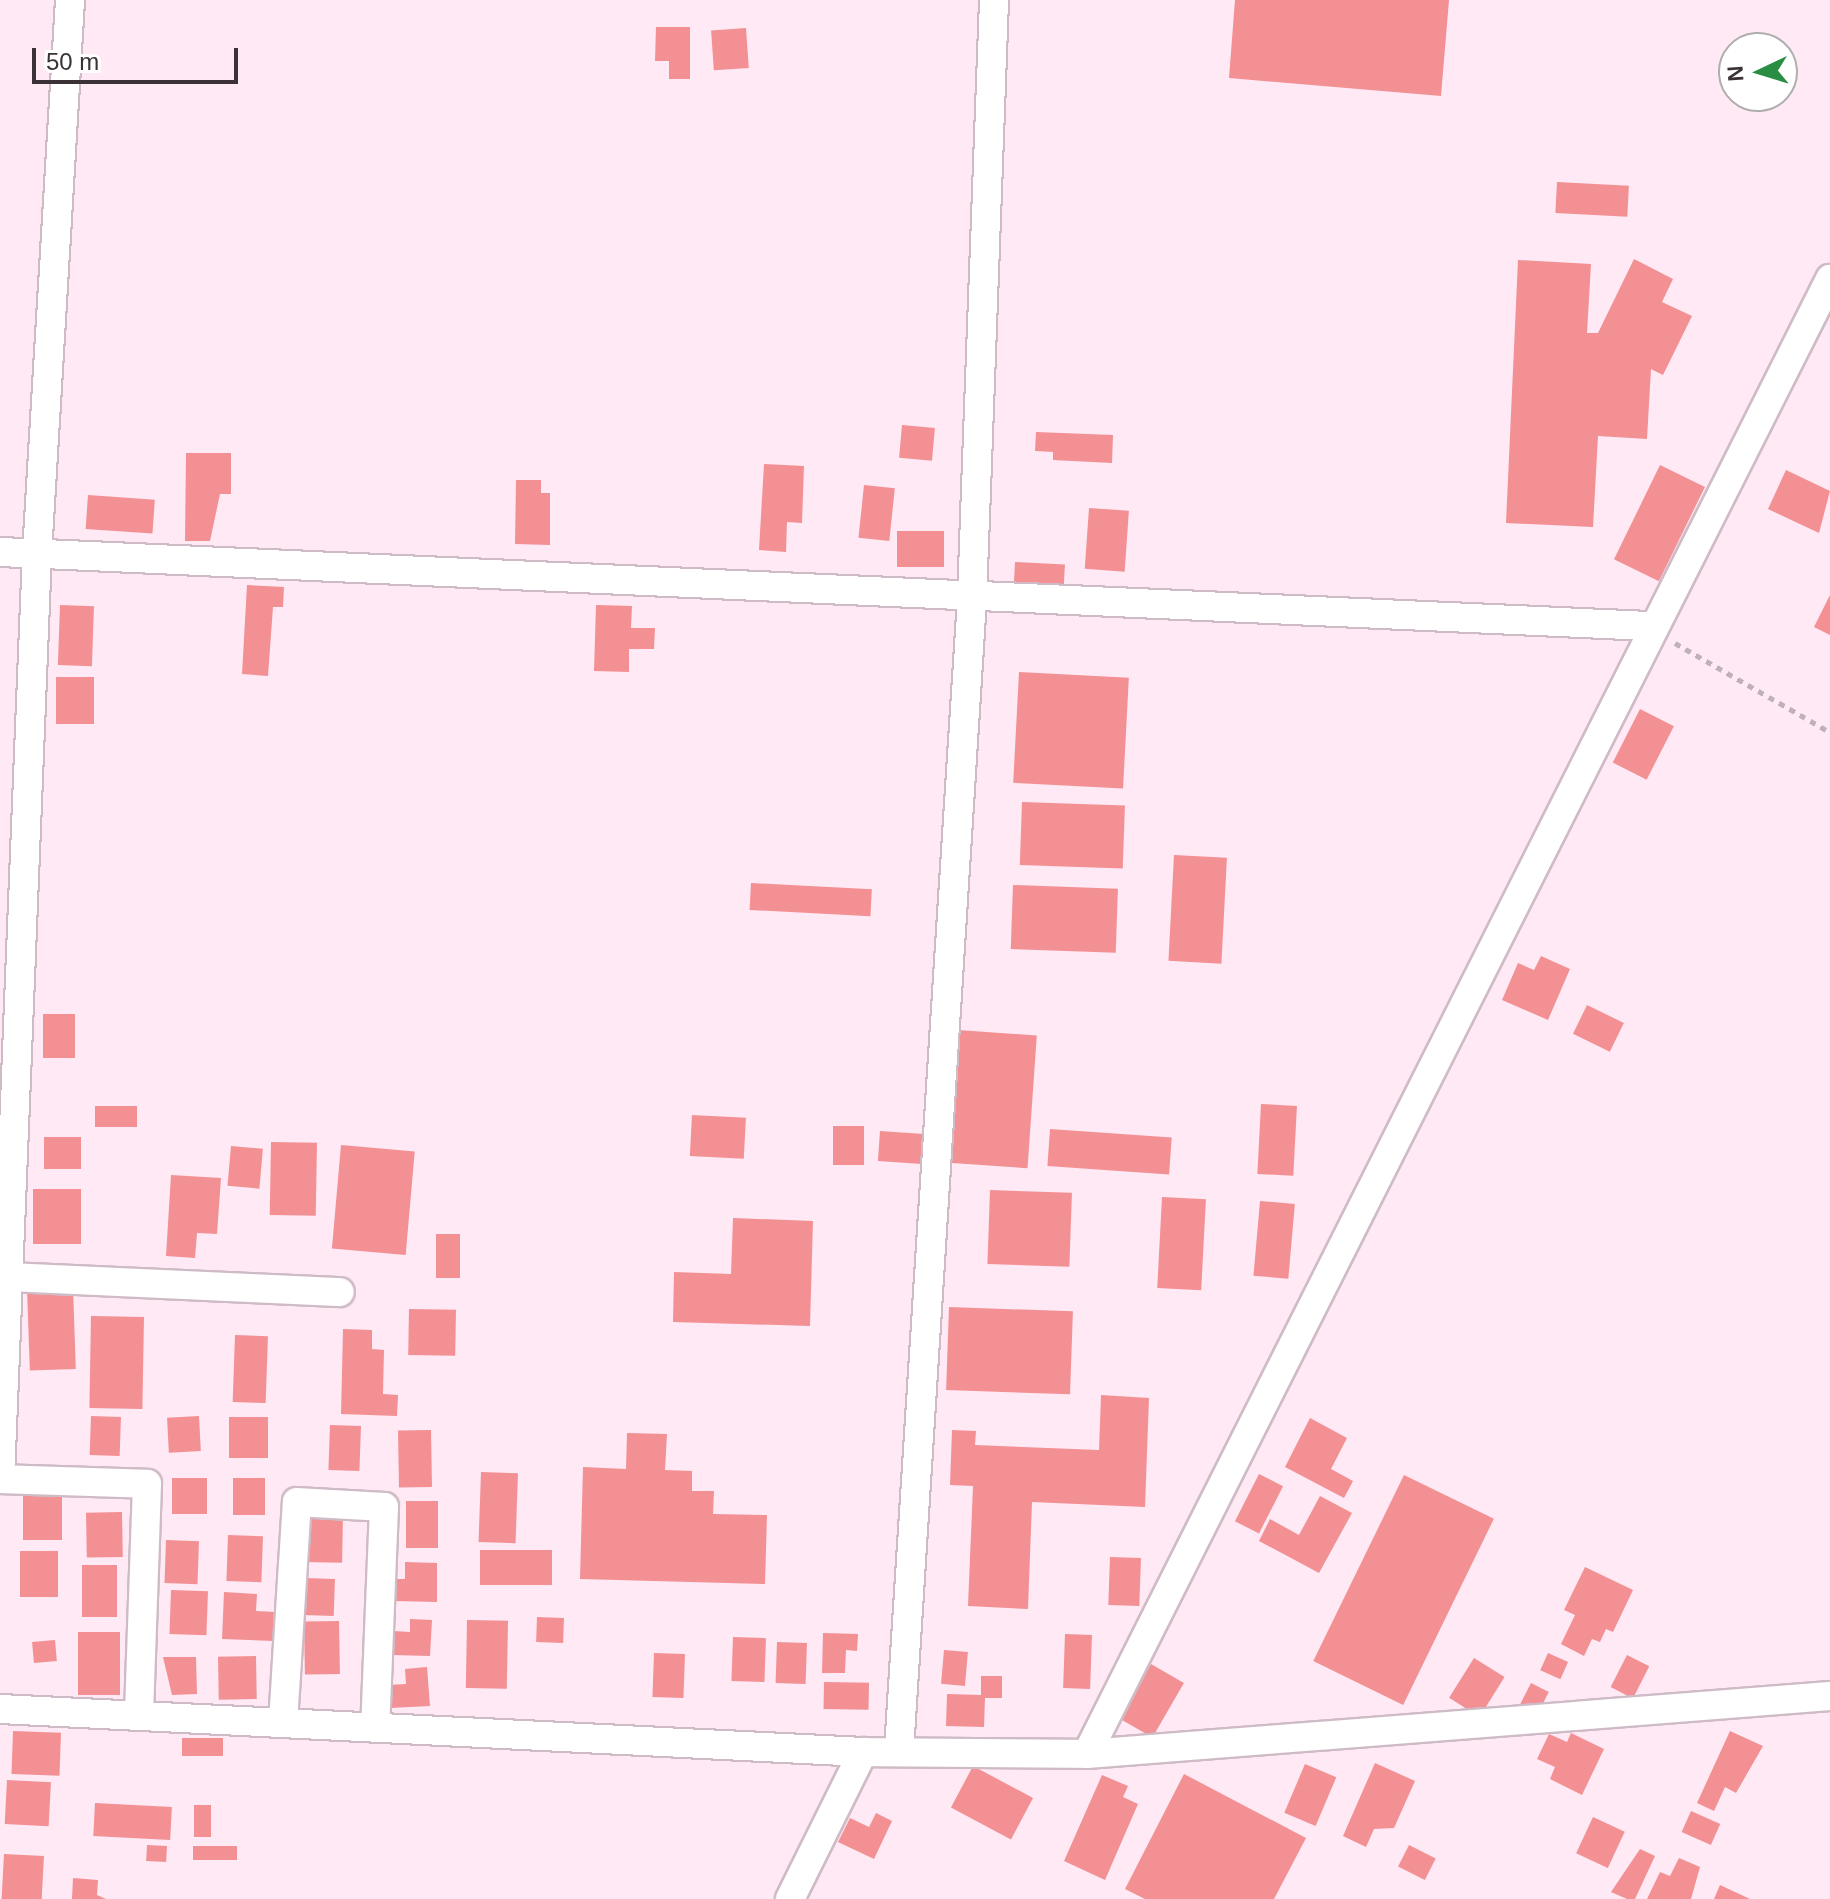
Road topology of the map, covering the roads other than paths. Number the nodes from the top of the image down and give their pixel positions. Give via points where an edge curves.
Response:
1 (70, 0) edge
2 (994, 0) edge
3 (1830, 279) edge
4 (0, 552) edge
5 (37, 554) junction
6 (972, 598) junction
7 (1650, 626) junction
8 (8, 1277) junction
9 (340, 1292) dead end
10 (0, 1478) edge
11 (1830, 1696) edge
12 (0, 1709) edge
13 (139, 1716) junction
14 (283, 1723) junction
15 (375, 1728) junction
16 (899, 1750) junction
17 (863, 1752) junction
18 (1087, 1754) junction
19 (790, 1899) edge

1 - 5 street
2 - 6 street
3 - 7 street
4 - 5 street
5 - 6 street
5 - 8 street
6 - 7 street
6 - 16 street
7 - 18 street via 1321,1303
8 - 9 street
8 - 10 street
10 - 13 street via 147,1484
11 - 18 street
12 - 13 street
13 - 14 street
14 - 15 street
14 - 15 street via 297,1502 384,1507
15 - 17 street
16 - 17 street
16 - 18 street
17 - 19 street

